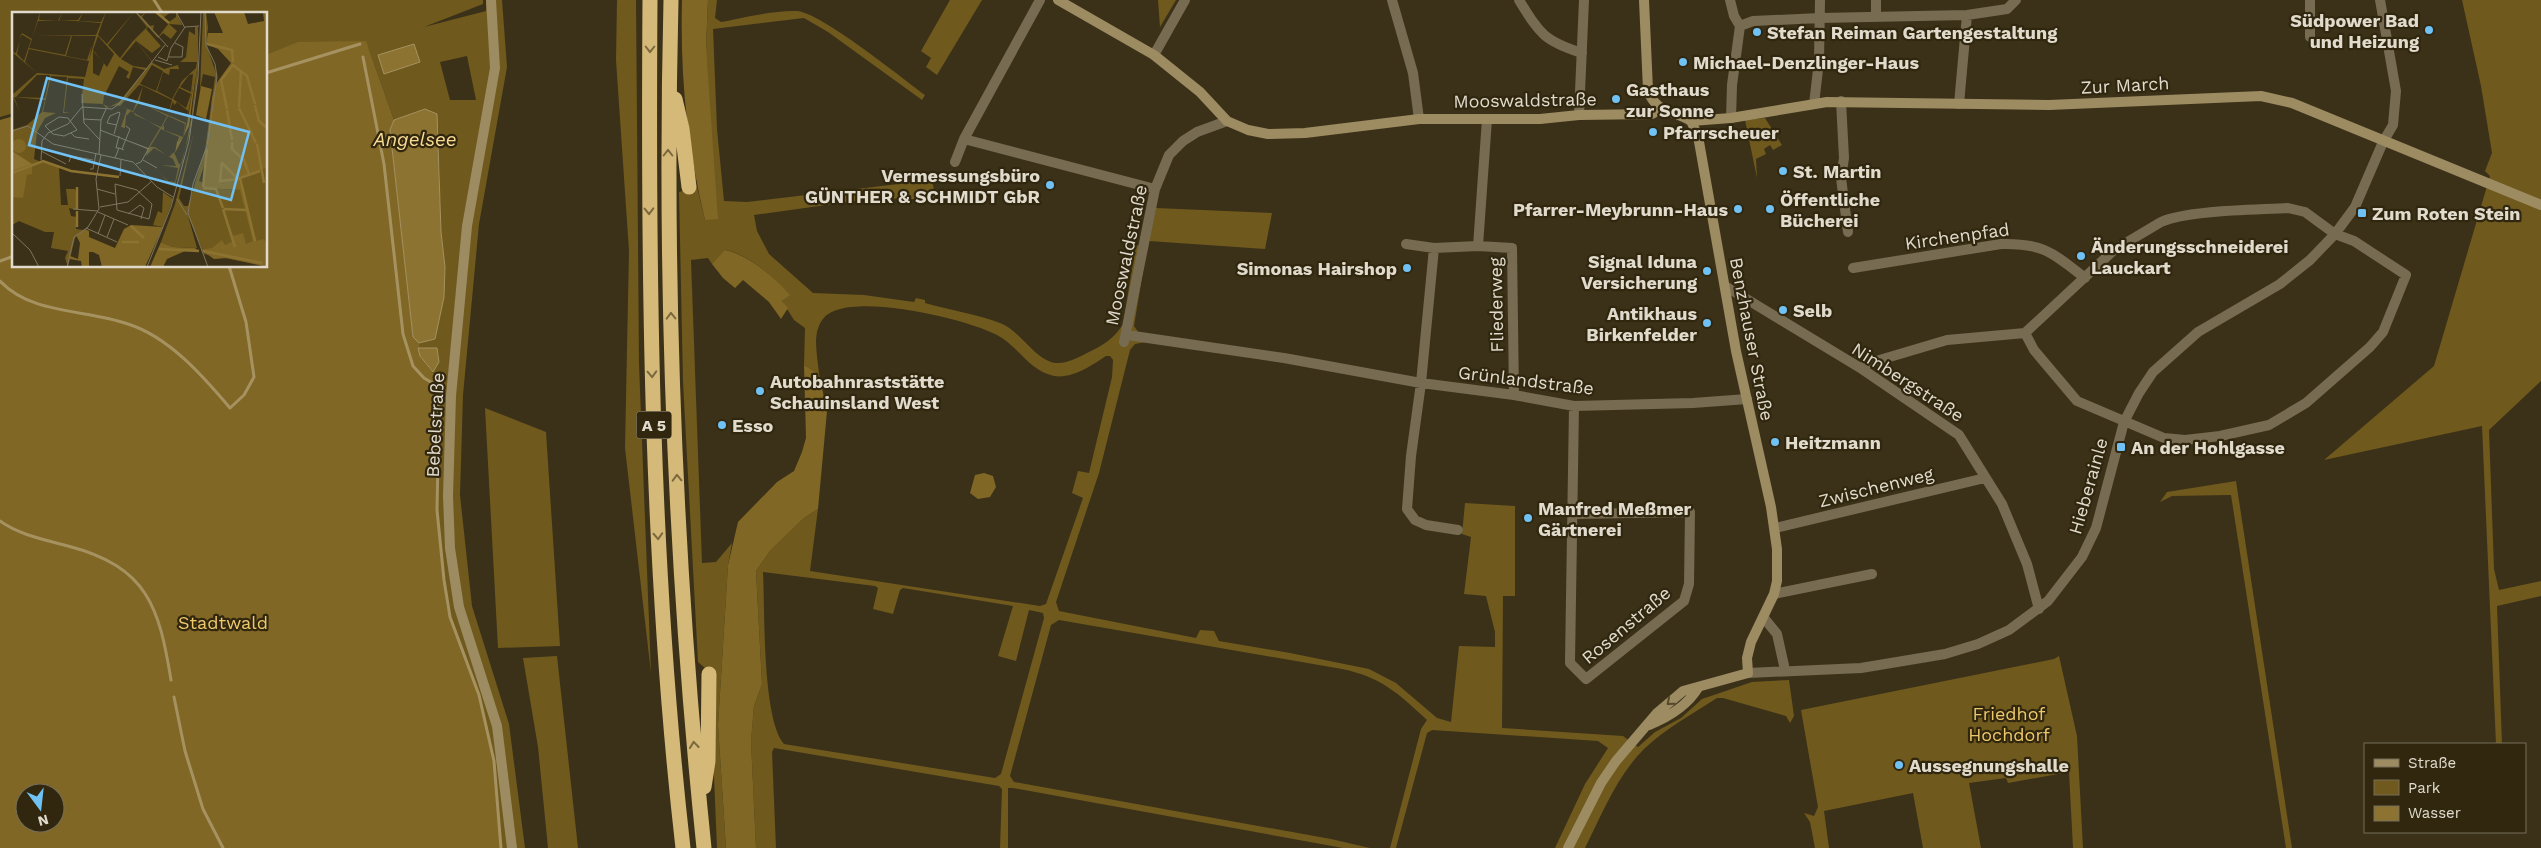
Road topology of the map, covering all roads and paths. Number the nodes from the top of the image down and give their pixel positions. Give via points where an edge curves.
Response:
1 (491, 0) edge
2 (650, 0) edge
3 (671, 0) edge
4 (1040, 0) edge
5 (1058, 0) edge
6 (1185, 0) edge
7 (1392, 0) edge
8 (1519, 0) edge
9 (1584, 0) edge
10 (1644, 0) edge
11 (1730, 0) edge
12 (1820, 0) edge
13 (1876, 0) edge
14 (2016, 0) edge
15 (2310, 0) edge
16 (2380, 0) edge
17 (1967, 15) junction
18 (1876, 17) junction
19 (1820, 18) junction
20 (1740, 26) junction
21 (2310, 37) dead end
22 (1582, 53) junction
23 (1154, 54) junction
24 (669, 75) junction
25 (1841, 101) junction
26 (1814, 104) junction
27 (1959, 104) junction
28 (1660, 109) junction
29 (1579, 115) junction
30 (1487, 118) junction
31 (1731, 118) junction
32 (1419, 119) junction
33 (1691, 120) junction
34 (1227, 121) junction
35 (964, 139) junction
36 (2382, 142) junction
37 (955, 162) dead end
38 (689, 187) dead end
39 (1155, 189) junction
40 (2541, 205) edge
41 (1848, 232) dead end
42 (2335, 234) junction
43 (1406, 244) dead end
44 (1478, 246) junction
45 (1434, 248) junction
46 (1853, 268) dead end
47 (2085, 278) junction
48 (1725, 286) junction
49 (2025, 333) junction
50 (1125, 339) joint
51 (1862, 369) junction
52 (1421, 383) junction
53 (1514, 395) junction
54 (1747, 399) junction
55 (1574, 406) junction
56 (2124, 422) junction
57 (1985, 478) junction
58 (1573, 514) junction
59 (1775, 528) junction
60 (1458, 530) dead end
61 (1872, 574) dead end
62 (1774, 594) junction
63 (2039, 609) junction
64 (1764, 618) junction
65 (1785, 670) junction
66 (1748, 673) junction
67 (709, 674) dead end
68 (700, 811) junction
69 (512, 848) edge
70 (683, 848) edge
71 (704, 848) edge
72 (1568, 848) edge

1 - 69 street, Bebelstraße via 495,68 467,226 451,396 448,496 450,548 459,607 497,726
2 -> 70 highway, A 5 via 652,386 659,552
3 - 24 highway, A 5
4 - 35 street
5 - 23 street, Mooswaldstraße
6 - 23 street
7 - 32 street via 1413,73
8 - 22 street via 1536,27 1554,44
9 - 22 street
10 - 28 street via 1648,90 1650,98
11 - 20 street
12 - 19 street
13 - 18 street
14 - 17 street via 2006,9
15 - 21 street
16 - 36 street, Hieberainle via 2396,91 2393,125
17 - 18 street
17 - 27 street
18 - 19 street
19 - 20 street via 1753,21
19 - 26 street
20 - 31 street
22 - 29 street
23 - 34 street, Mooswaldstraße via 1189,82
24 - 38 highway via 682,129
68 -> 24 highway, A 5 via 688,688 680,547 672,352
25 - 26 street, Zur March
25 - 27 street, Zur March
25 - 41 street via 1844,158 1841,178
26 - 31 street, Zur March
27 - 36 street, Zur March via 2049,105 2261,96 2292,103
28 - 29 street, Mooswaldstraße via 1652,114
28 - 33 street
29 - 30 street, Mooswaldstraße via 1540,119
30 - 32 street, Mooswaldstraße
30 - 44 street, Fliederweg
31 - 33 street, Zur March
32 - 34 street, Mooswaldstraße via 1305,133 1268,134
33 - 48 street, Benzhauser Straße via 1698,136
34 - 39 street, Mooswaldstraße via 1183,141 1169,155
35 - 37 street
35 - 39 street
36 - 40 street, Zur March
36 - 42 street, Hieberainle via 2355,207
39 - 50 street, Mooswaldstraße
42 - 47 street via 2297,208 2169,218 2114,250
42 - 56 street, Hieberainle via 2280,284 2198,332 2178,348 2153,372
42 - 56 street via 2354,241 2406,275 2383,332 2370,347 2306,403 2269,424 2220,436 2185,440 2164,438
43 - 45 street, Fliederweg
44 - 45 street, Fliederweg
44 - 53 street, Fliederweg via 1512,248
45 - 52 street
46 - 47 street, Kirchenpfad via 1987,246 2022,244 2048,250
47 - 49 street
48 - 51 street, Nimbergstraße
48 - 54 street, Benzhauser Straße
49 - 51 street via 1947,340 1866,364
49 - 56 street via 2034,350 2077,401
50 - 52 street, Grünlandstraße via 1284,358
51 - 57 street, Nimbergstraße via 1959,435
52 - 53 street, Grünlandstraße
52 - 60 street via 1410,456 1407,509 1415,520 1426,525
53 - 55 street, Grünlandstraße
54 - 55 street, Grünlandstraße
54 - 59 street, Benzhauser Straße
55 - 58 street, Rosenstraße
56 - 63 street, Hieberainle via 2096,528 2082,557 2061,587
57 - 59 street, Zwischenweg
57 - 63 street, Nimbergstraße via 2002,504 2027,564
58 - 58 street, Rosenstraße via 1570,663 1586,679 1684,601 1689,584 1690,512
59 - 62 street, Benzhauser Straße via 1778,567
61 - 62 street
62 - 64 street, Benzhauser Straße
63 - 65 street, Hieberainle via 2009,630 1945,654 1861,668
64 - 65 street via 1777,634
64 - 66 street, Benzhauser Straße via 1751,642
65 - 66 street, Hieberainle
66 - 72 street, Hieberainle via 1683,691 1657,713 1601,783
67 - 68 highway via 708,761
68 - 71 highway, A 5

